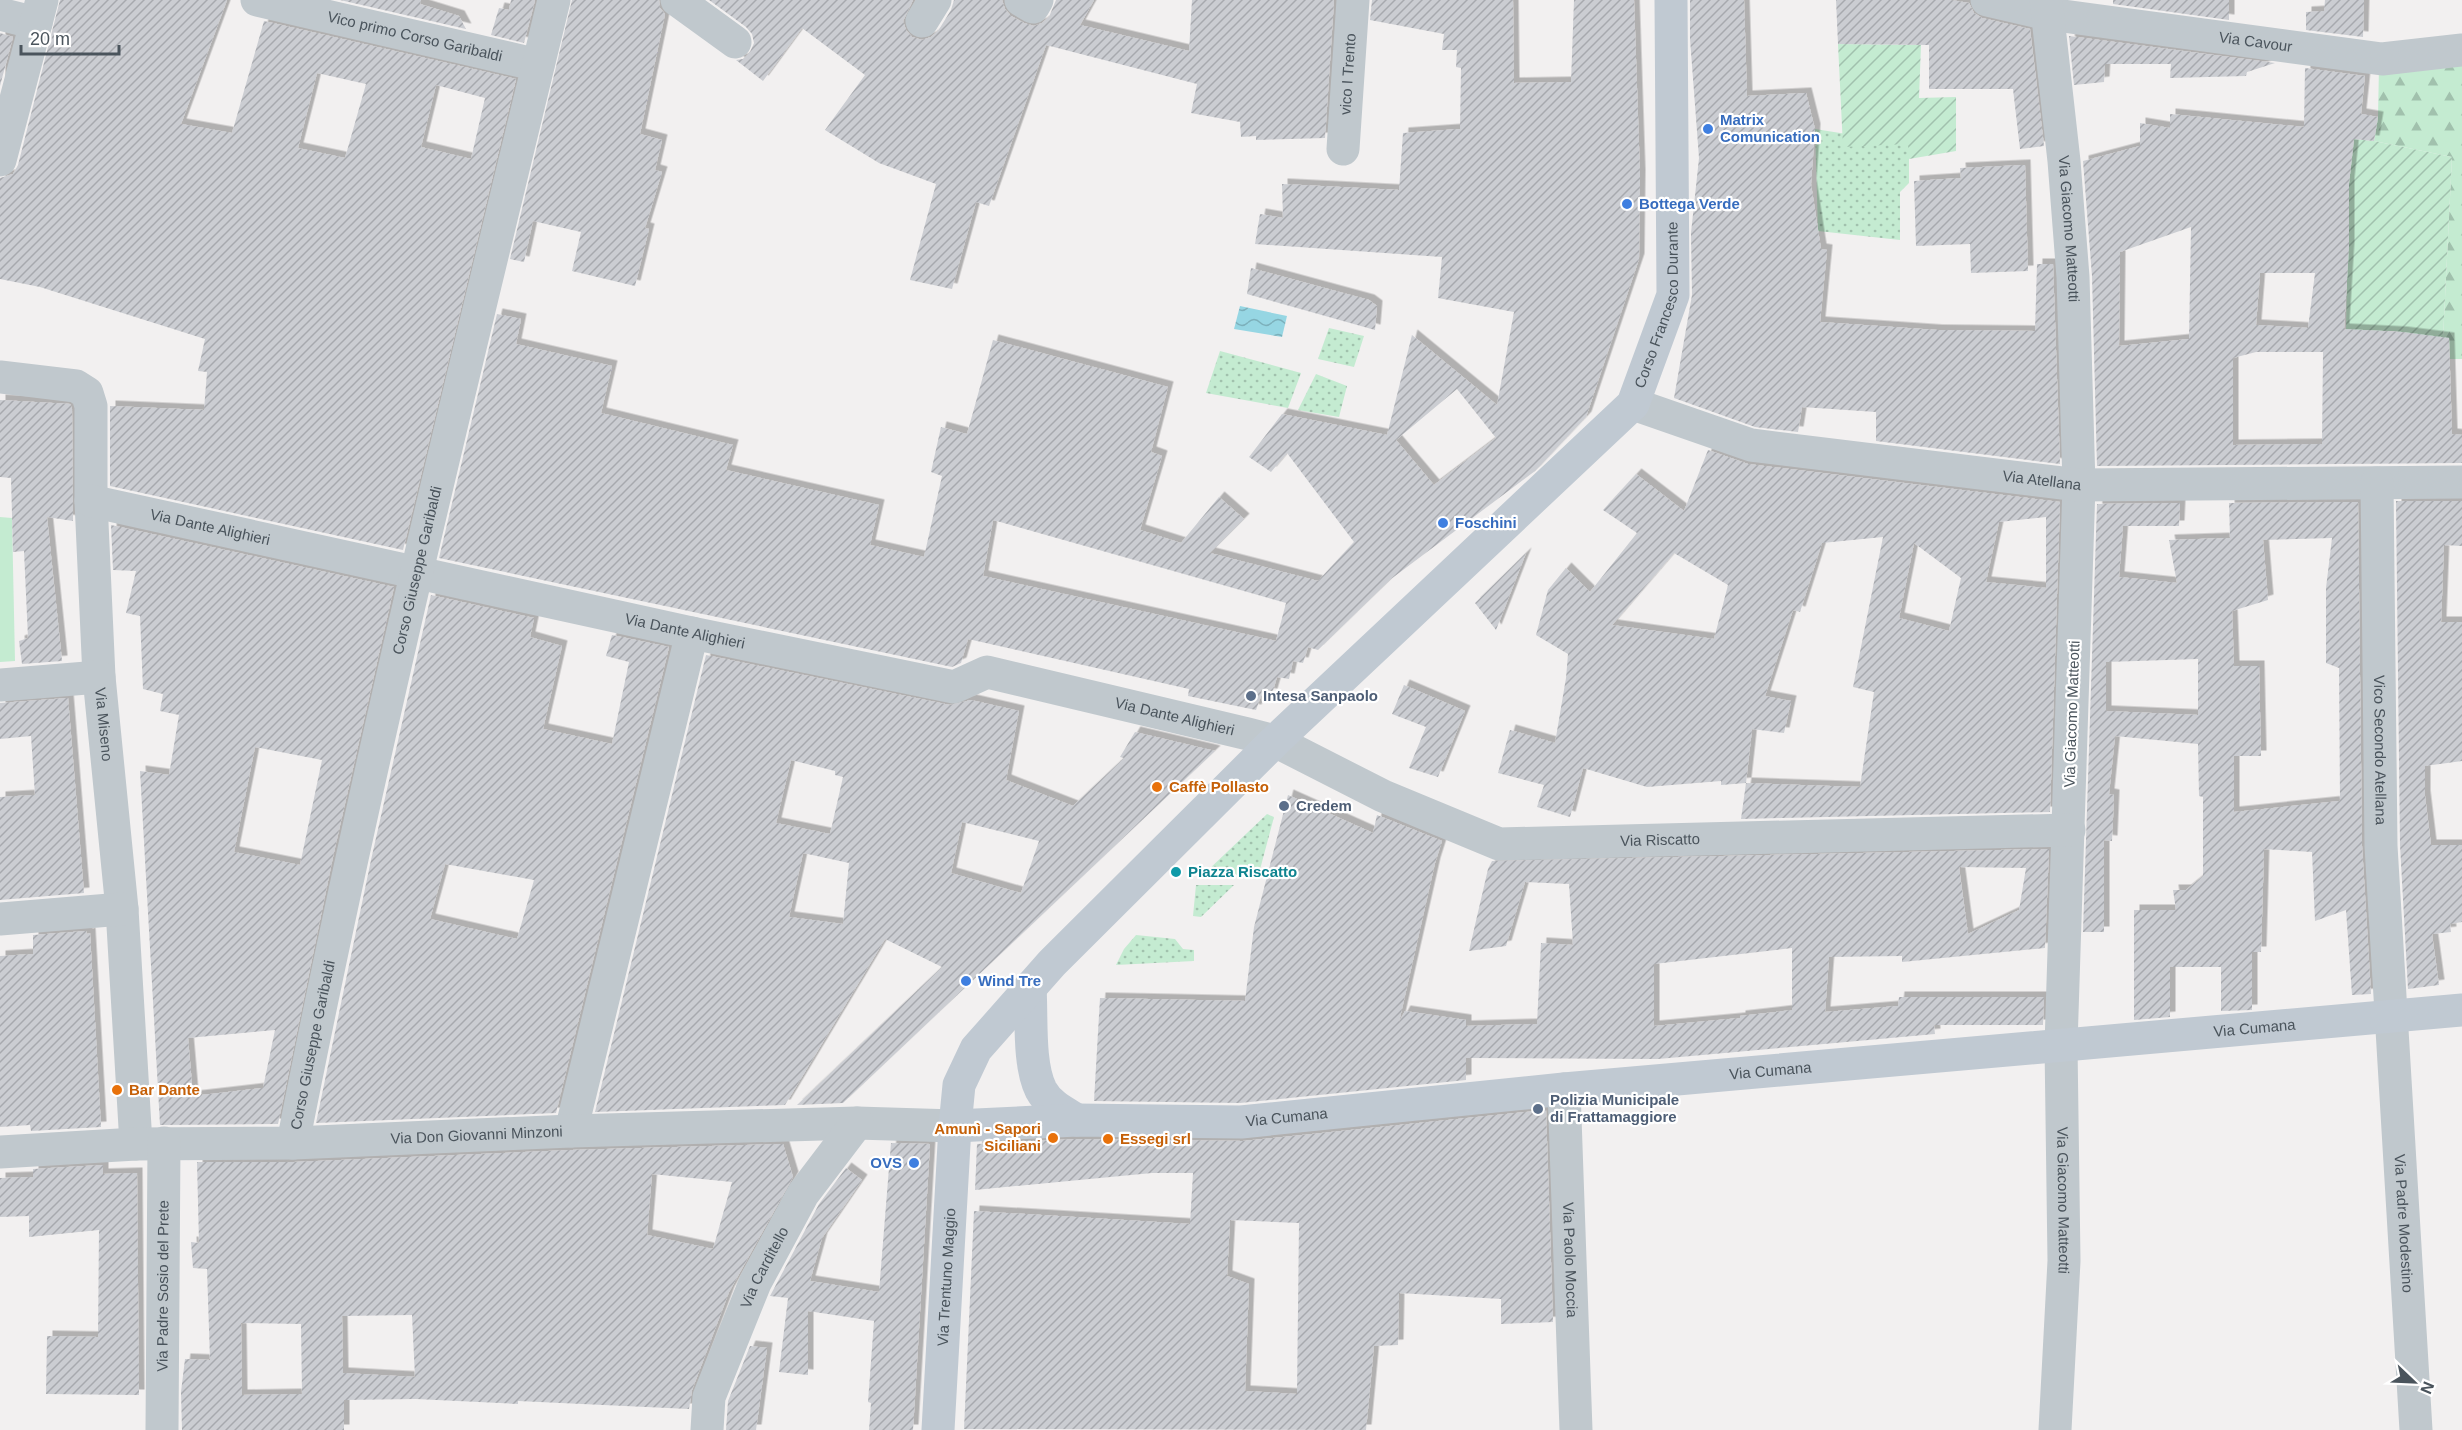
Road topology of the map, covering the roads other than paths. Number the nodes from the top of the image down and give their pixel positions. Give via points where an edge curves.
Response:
1 (257, 0) edge
2 (554, 0) edge
3 (677, 0) edge
4 (1021, 0) edge
5 (1037, 0) edge
6 (1353, 0) edge
7 (1671, 0) edge
8 (1987, 0) edge
9 (2047, 7) edge
10 (39, 11) edge
11 (0, 14) edge
12 (735, 42) dead end
13 (2462, 50) edge
14 (538, 65) junction
15 (1343, 149) dead end
16 (0, 160) edge
17 (0, 376) edge
18 (1633, 404) junction
19 (2462, 482) edge
20 (2377, 483) junction
21 (2079, 485) junction
22 (91, 501) junction
23 (416, 573) junction
24 (693, 633) junction
25 (99, 678) junction
26 (0, 685) edge
27 (1275, 741) junction
28 (2069, 830) junction
29 (122, 909) junction
30 (0, 919) edge
31 (1030, 987) junction
32 (2462, 1010) edge
33 (2391, 1016) junction
34 (2061, 1045) junction
35 (1564, 1089) junction
36 (1077, 1120) junction
37 (857, 1123) junction
38 (954, 1126) junction
39 (571, 1131) junction
40 (150, 1143) junction
41 (293, 1143) junction
42 (0, 1152) edge
43 (162, 1430) edge
44 (707, 1430) edge
45 (938, 1430) edge
46 (1576, 1430) edge
47 (2055, 1430) edge
48 (2416, 1430) edge

1 - 14 street, Vico primo Corso Garibaldi
2 - 14 street, Corso Giuseppe Garibaldi
3 - 12 street
4 - 5 street via 1033,7
6 - 15 street, vico I Trento
7 - 18 street, Corso Francesco Durante via 1672,295
8 - 9 street, Via Cavour
9 - 13 street, Via Cavour via 2382,59
9 - 21 street, Via Giacomo Matteotti via 2073,277
10 - 11 street
10 - 16 street
14 - 23 street, Corso Giuseppe Garibaldi
17 - 22 street, Via Miseno via 76,386 87,393 91,406
18 - 21 street, Via Atellana via 1751,445
18 - 27 street, Corso Francesco Durante
19 - 20 street, Via Atellana
20 - 21 street, Via Atellana
20 - 33 street, Vico Secondo Atellana via 2380,846
21 - 28 street, Via Giacomo Matteotti
22 - 23 street, Via Dante Alighieri
22 - 25 street, Via Miseno
23 - 24 street, Via Dante Alighieri
23 - 41 street, Corso Giuseppe Garibaldi via 331,950
24 - 27 street, Via Dante Alighieri via 954,687 987,672
24 - 39 street
25 - 26 street
25 - 29 street, Via Miseno
27 - 28 street, Via Riscatto via 1383,796 1499,844
27 - 31 street
28 - 34 street, Via Giacomo Matteotti
29 - 30 street
29 - 40 street, Via Miseno
31 - 36 street via 1034,1064 1041,1091 1055,1107
31 - 38 street via 976,1049 959,1086
32 - 33 street, Via Cumana
33 - 34 street, Via Cumana
33 - 48 street, Via Padre Modestino
34 - 35 street, Via Cumana
34 - 47 street, Via Giacomo Matteotti via 2064,1261
35 - 36 street, Via Cumana via 1241,1122
35 - 46 street, Via Paolo Moccia
36 - 38 street
37 - 38 street, Via Don Giovanni Minzoni
37 - 39 street, Via Don Giovanni Minzoni
37 - 44 street, Via Carditello via 803,1194 755,1283 709,1397
38 - 45 street, Via Trentuno Maggio
39 - 41 street, Via Don Giovanni Minzoni
40 - 41 street, Via Don Giovanni Minzoni
40 - 42 street, Via Don Giovanni Minzoni
40 - 43 street, Via Padre Sosio del Prete

